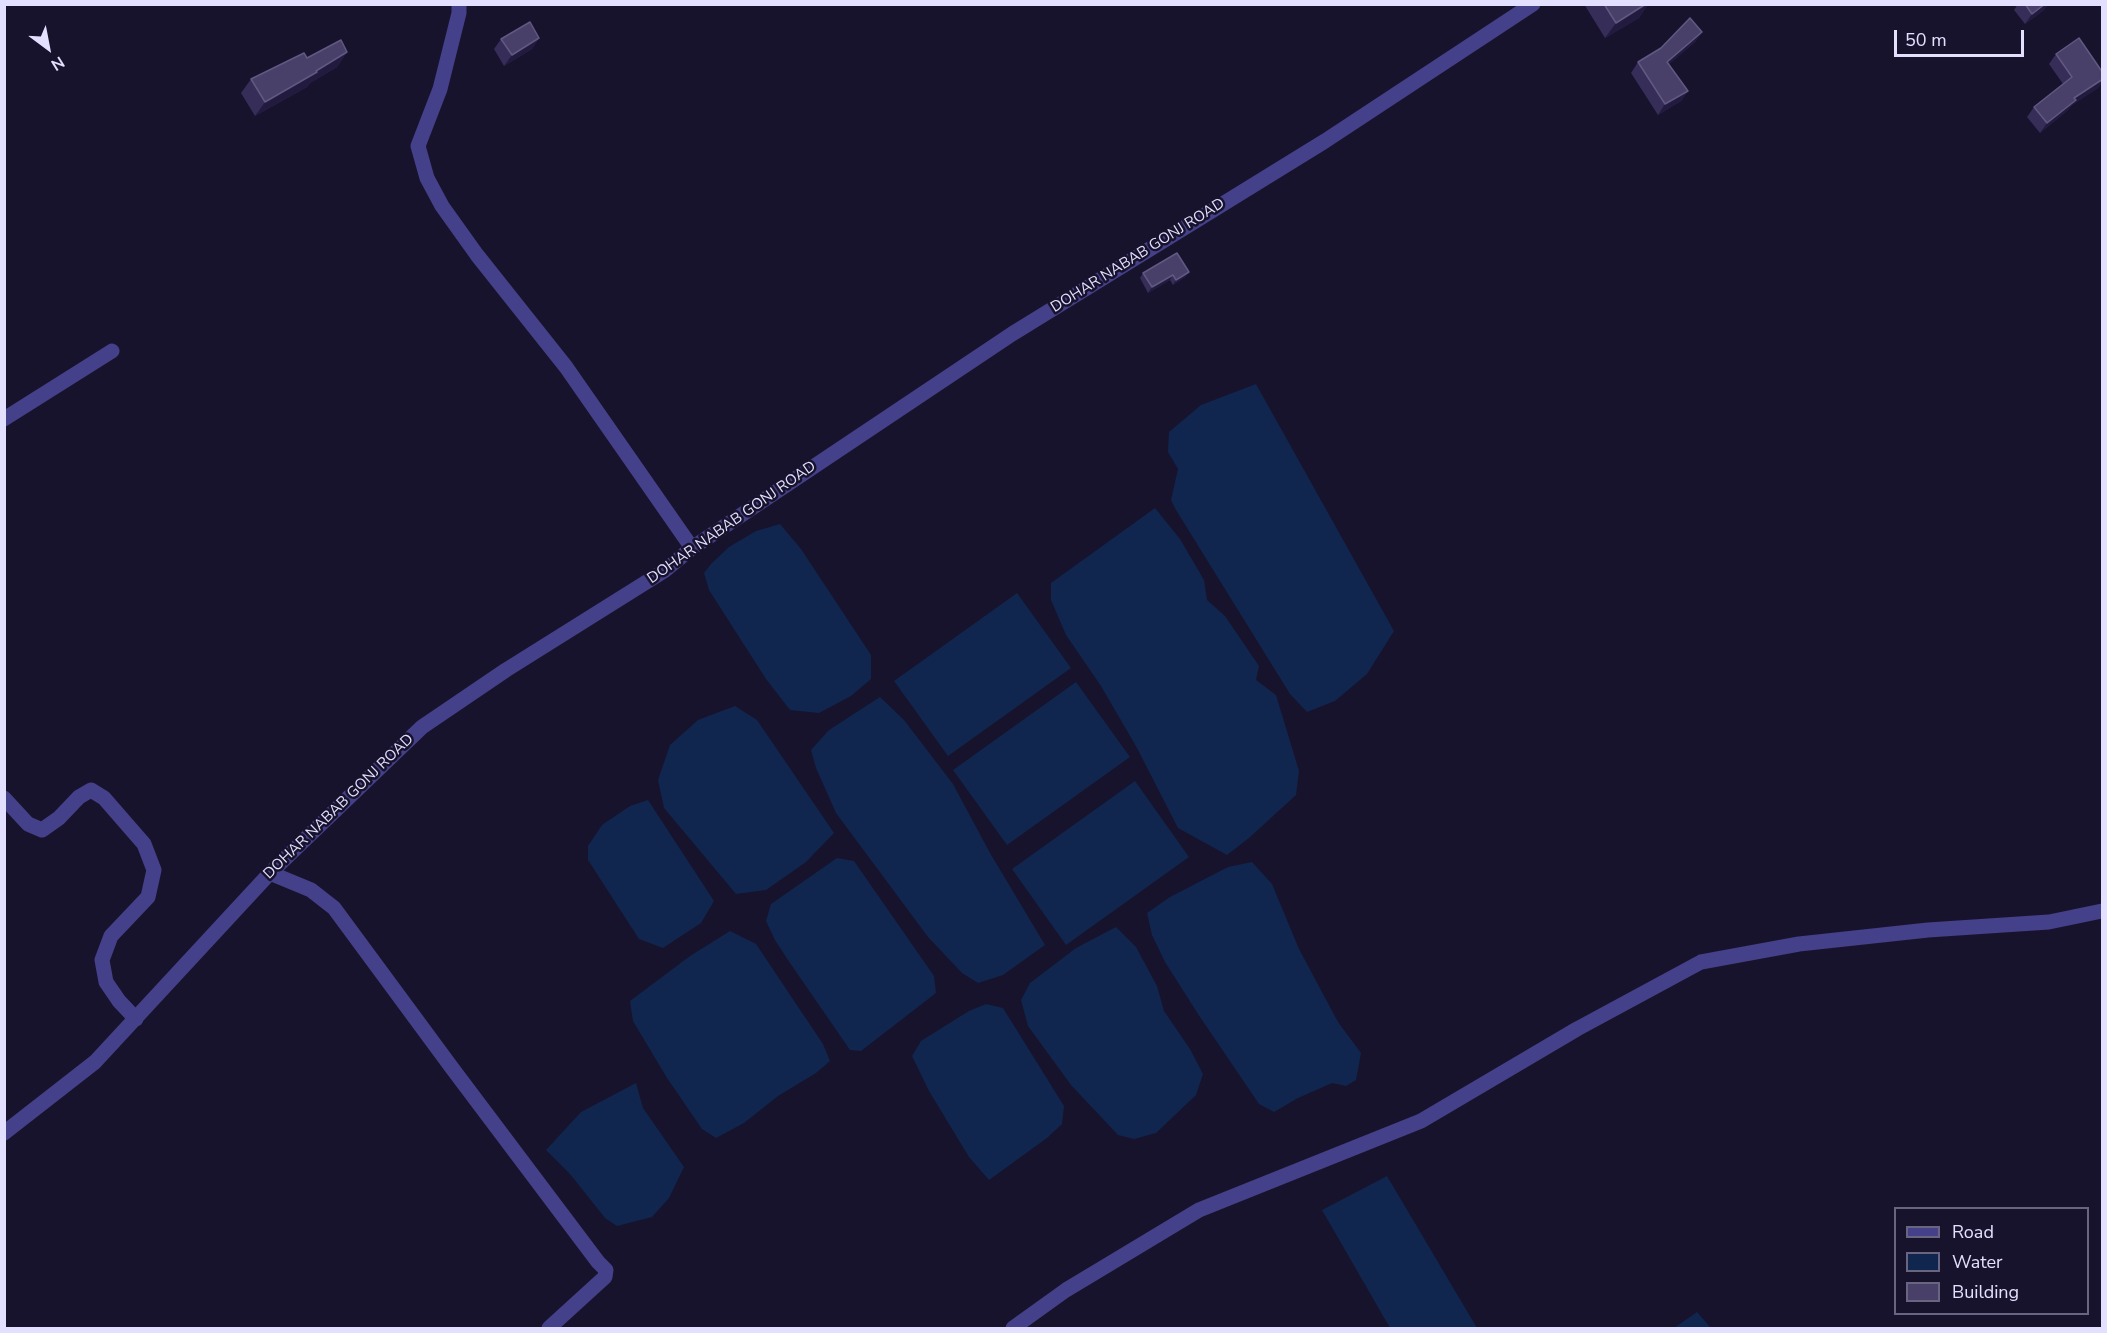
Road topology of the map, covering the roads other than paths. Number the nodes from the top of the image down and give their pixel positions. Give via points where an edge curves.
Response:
1 (459, 4) edge
2 (1533, 4) edge
3 (112, 351) dead end
4 (4, 419) edge
5 (692, 548) junction
6 (4, 798) edge
7 (270, 873) junction
8 (2103, 911) edge
9 (135, 1019) junction
10 (4, 1133) edge
11 (549, 1329) edge
12 (1013, 1329) edge

1 - 5 street via 440,89 418,146 427,178 477,255 566,367
2 - 5 street, DOHAR NABAB GONJ ROAD via 1325,141 1012,334
3 - 4 street
5 - 7 street, DOHAR NABAB GONJ ROAD via 664,571 422,727
6 - 9 street via 28,824 42,830 91,790 104,798 144,844 154,870 148,897 111,936 102,960 106,982
7 - 9 street, DOHAR NABAB GONJ ROAD
7 - 11 street via 311,890 334,908 606,1270 605,1277
8 - 12 street via 2049,922 1799,944 1701,962 1421,1121 1199,1210 1066,1290
9 - 10 street, DOHAR NABAB GONJ ROAD via 95,1062

